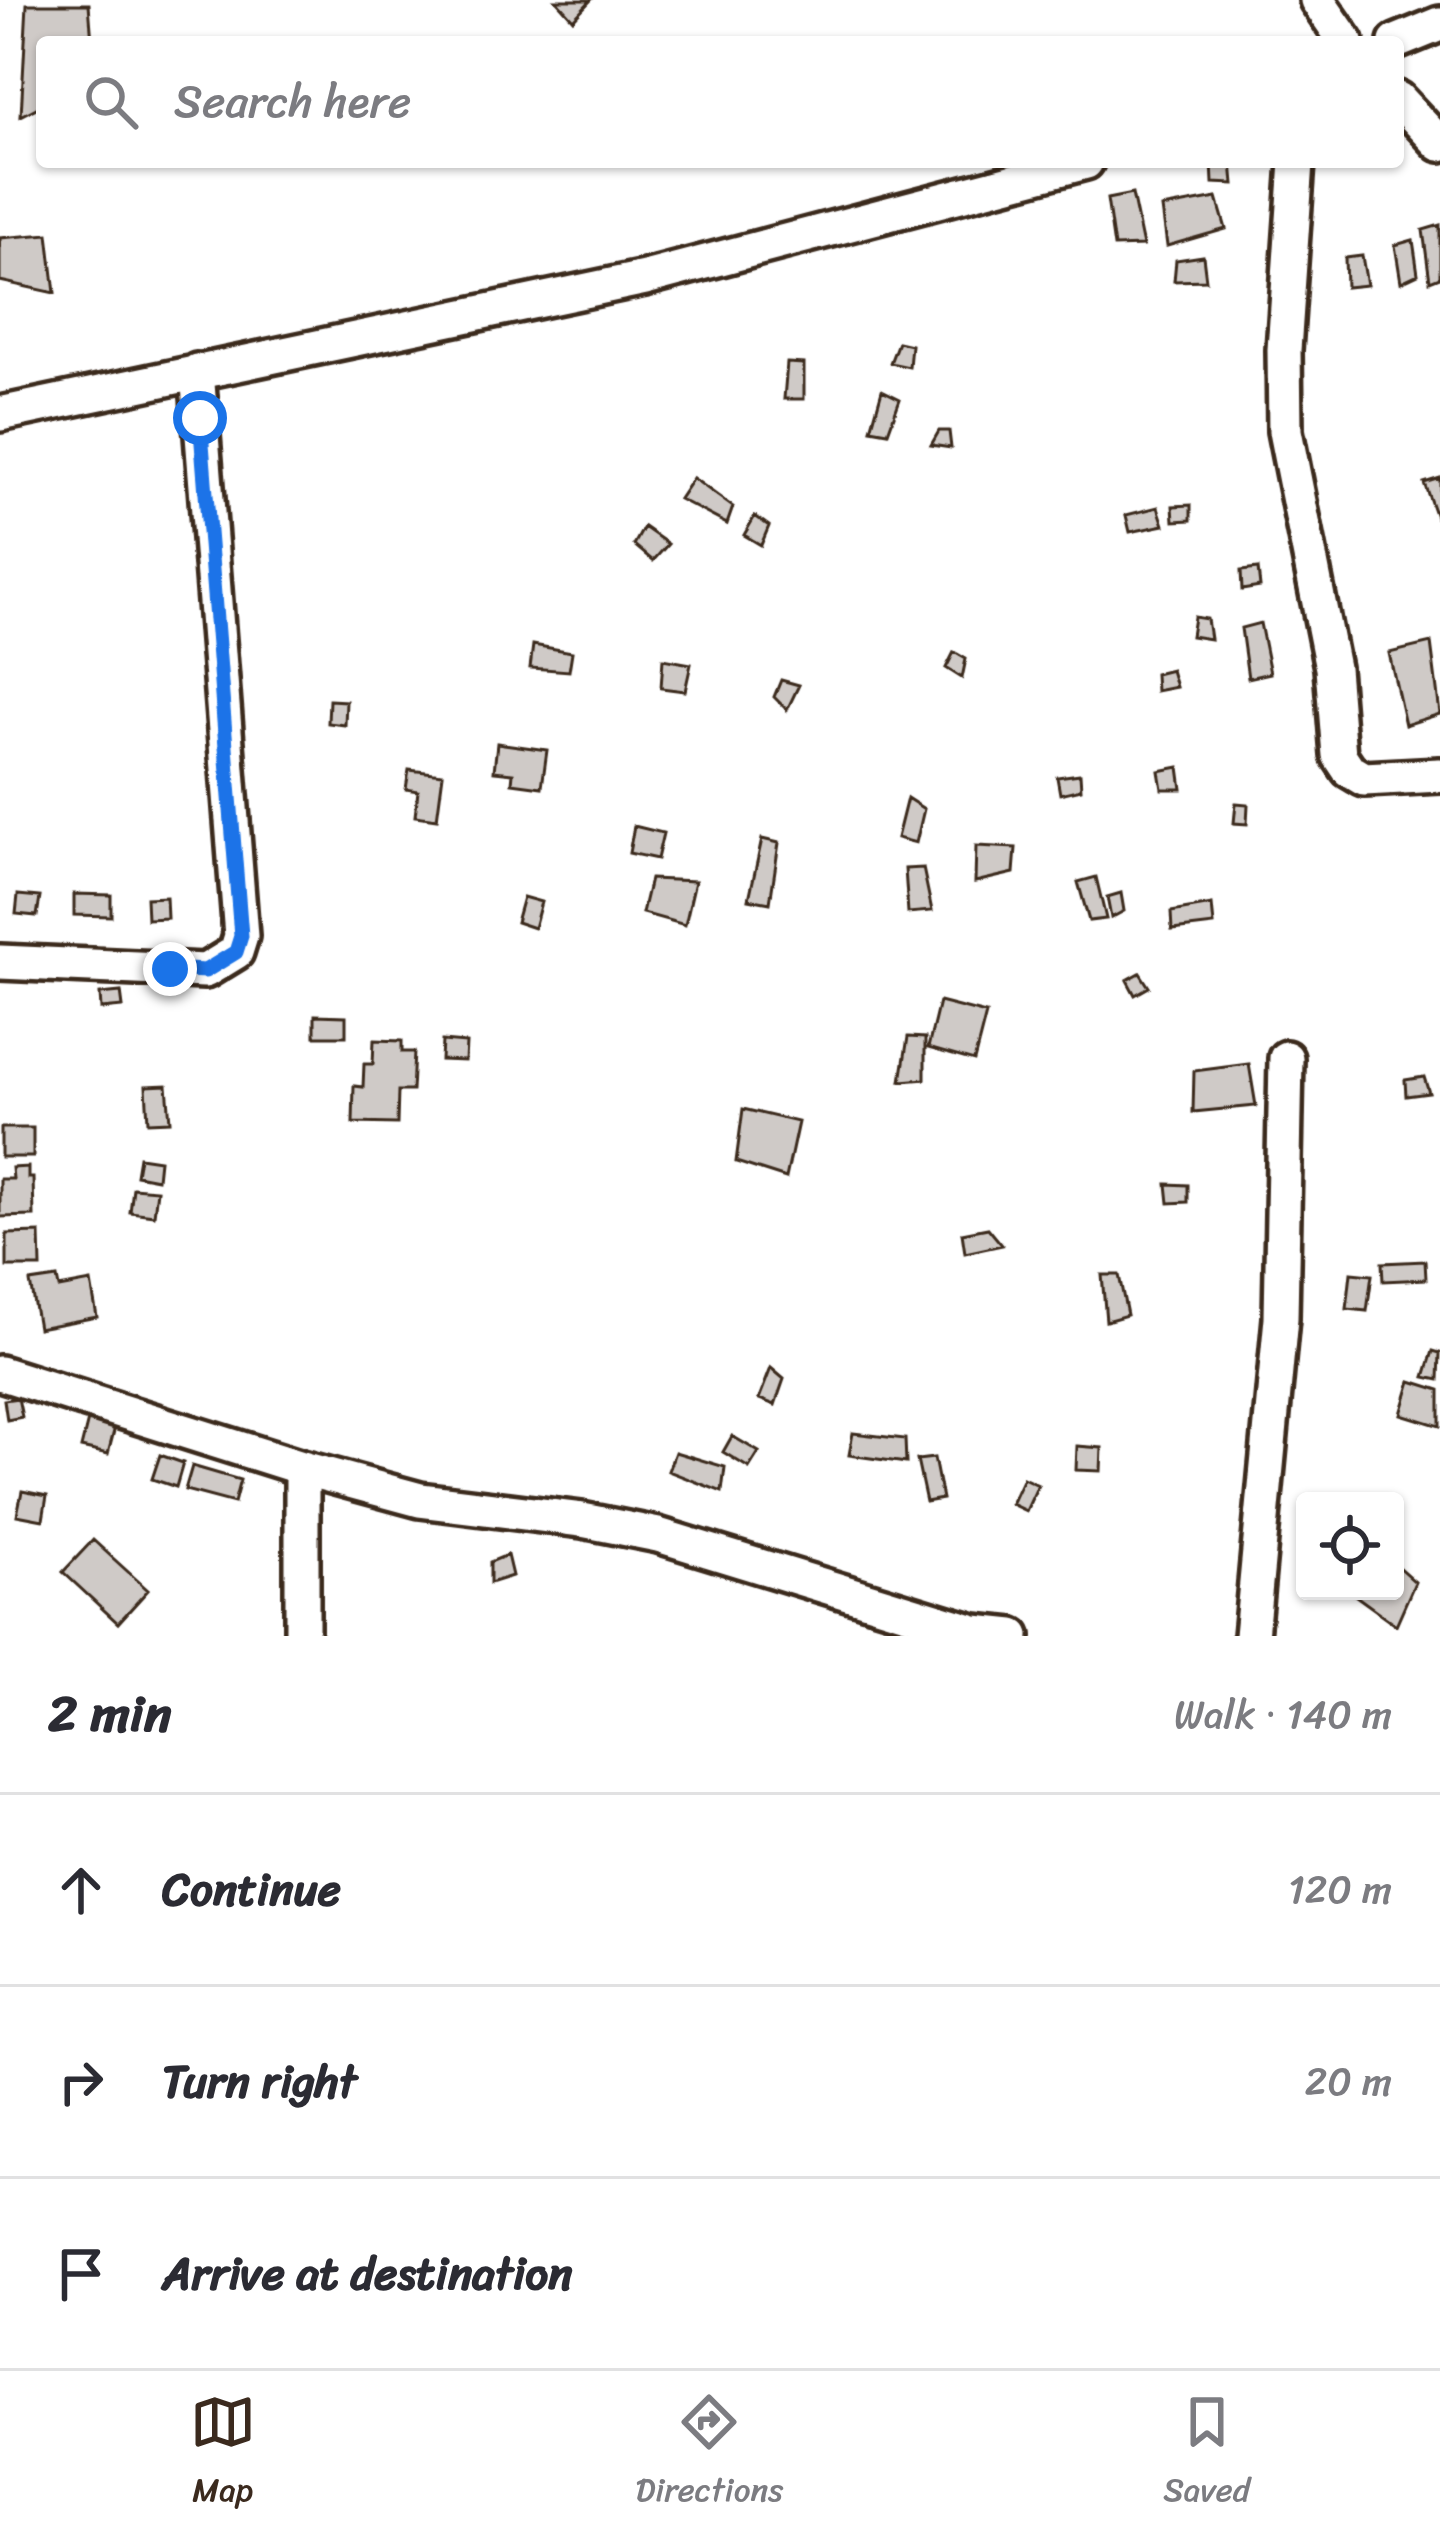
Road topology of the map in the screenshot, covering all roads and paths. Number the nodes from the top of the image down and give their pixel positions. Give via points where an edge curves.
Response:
1 (1317, 0) edge
2 (1440, 24) edge
3 (1342, 36) edge
4 (1404, 39) edge
5 (1404, 105) edge
6 (1440, 144) edge
7 (1063, 168) edge
8 (1297, 168) edge
9 (197, 371) junction
10 (0, 414) edge
11 (1440, 775) edge
12 (0, 962) edge
13 (1286, 1058) dead end
14 (0, 1373) edge
15 (302, 1468) junction
16 (302, 1636) edge
17 (1012, 1636) edge
18 (1251, 1636) edge

1 - 3 street
2 - 4 street
5 - 6 street
7 - 9 street via 645,278
8 - 11 street via 1283,350 1286,431 1332,668 1339,755 1364,779
9 - 10 street
9 - 12 street via 241,936 236,952 205,971
13 - 18 street via 1281,1318
14 - 15 street
15 - 16 street
15 - 17 street via 420,1500 658,1535 975,1632

